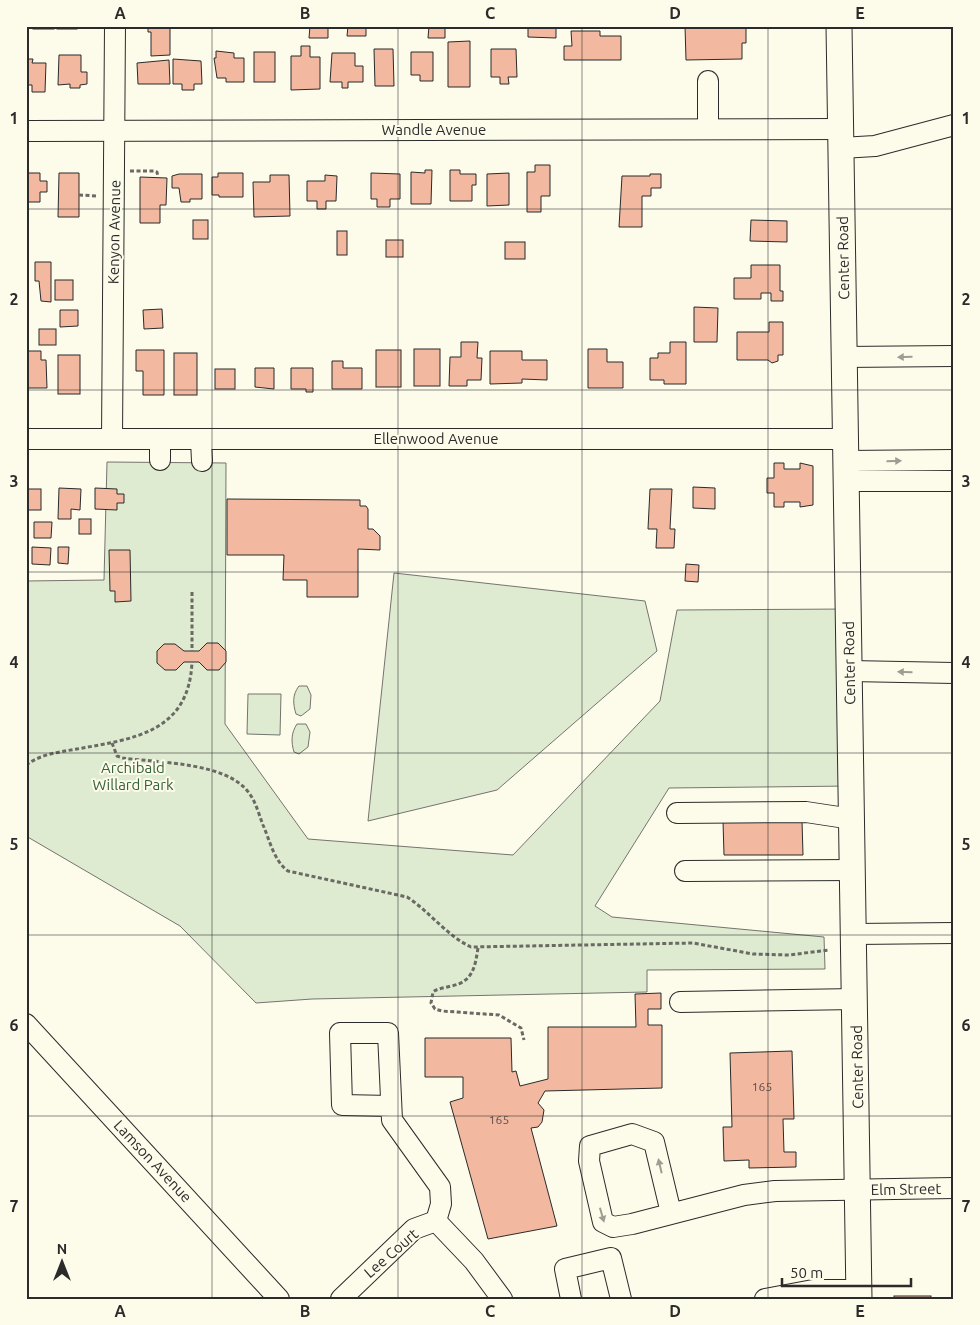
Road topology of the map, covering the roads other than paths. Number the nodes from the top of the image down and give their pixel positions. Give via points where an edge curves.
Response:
1 (115, 26) edge
2 (839, 26) edge
3 (708, 81) dead end
4 (954, 125) edge
5 (708, 129) junction
6 (115, 130) junction
7 (26, 131) edge
8 (841, 138) junction
9 (954, 356) edge
10 (844, 357) junction
11 (26, 438) edge
12 (112, 438) junction
13 (160, 439) junction
14 (201, 440) junction
15 (160, 460) dead end
16 (846, 460) junction
17 (954, 460) edge
18 (202, 461) dead end
19 (954, 481) edge
20 (850, 671) junction
21 (954, 673) edge
22 (677, 813) dead end
23 (852, 819) junction
24 (853, 870) junction
25 (685, 871) dead end
26 (954, 933) edge
27 (855, 934) junction
28 (856, 999) junction
29 (680, 1002) dead end
30 (26, 1024) edge
31 (391, 1106) dead end
32 (954, 1188) edge
33 (859, 1189) junction
34 (671, 1213) junction
35 (436, 1221) junction
36 (859, 1295) edge
37 (279, 1299) edge
38 (341, 1299) edge
39 (502, 1299) edge
40 (571, 1299) edge
41 (621, 1299) edge
42 (764, 1299) edge

1 - 6 street, Kenyon Avenue
2 - 8 main road, Center Road
3 - 5 street
4 - 8 street, Wandle Avenue via 875,146
5 - 6 street, Wandle Avenue
5 - 8 street, Wandle Avenue
6 - 7 street, Wandle Avenue
6 - 12 street, Kenyon Avenue
8 - 10 main road, Center Road
9 -> 10 street
10 - 16 main road, Center Road
11 - 12 street, Ellenwood Avenue
12 - 13 street, Ellenwood Avenue
13 - 14 street, Ellenwood Avenue
13 - 15 street
14 - 16 street, Ellenwood Avenue
14 - 18 street
16 -> 17 street
16 - 19 street
16 - 20 main road, Center Road
21 -> 20 street
20 - 23 main road, Center Road
22 - 23 street via 806,812
23 - 24 main road, Center Road
24 - 25 street
24 - 27 main road, Center Road
26 - 27 street
27 - 28 main road, Center Road
28 - 29 street
28 - 33 main road, Center Road
30 - 37 street, Lamson Avenue
31 - 35 street via 392,1120 440,1187 441,1204
32 - 33 street, Elm Street
33 - 34 street, Elm Street via 775,1191 744,1195
33 - 36 main road, Center Road
34 -> 34 street, Elm Street via 654,1142 632,1134 590,1146 589,1161 603,1222 614,1227 649,1221
35 - 38 street, Lee Court via 414,1229
35 - 39 street, Lee Court via 474,1261
36 - 42 street via 813,1290
40 - 41 street via 565,1269 611,1258

